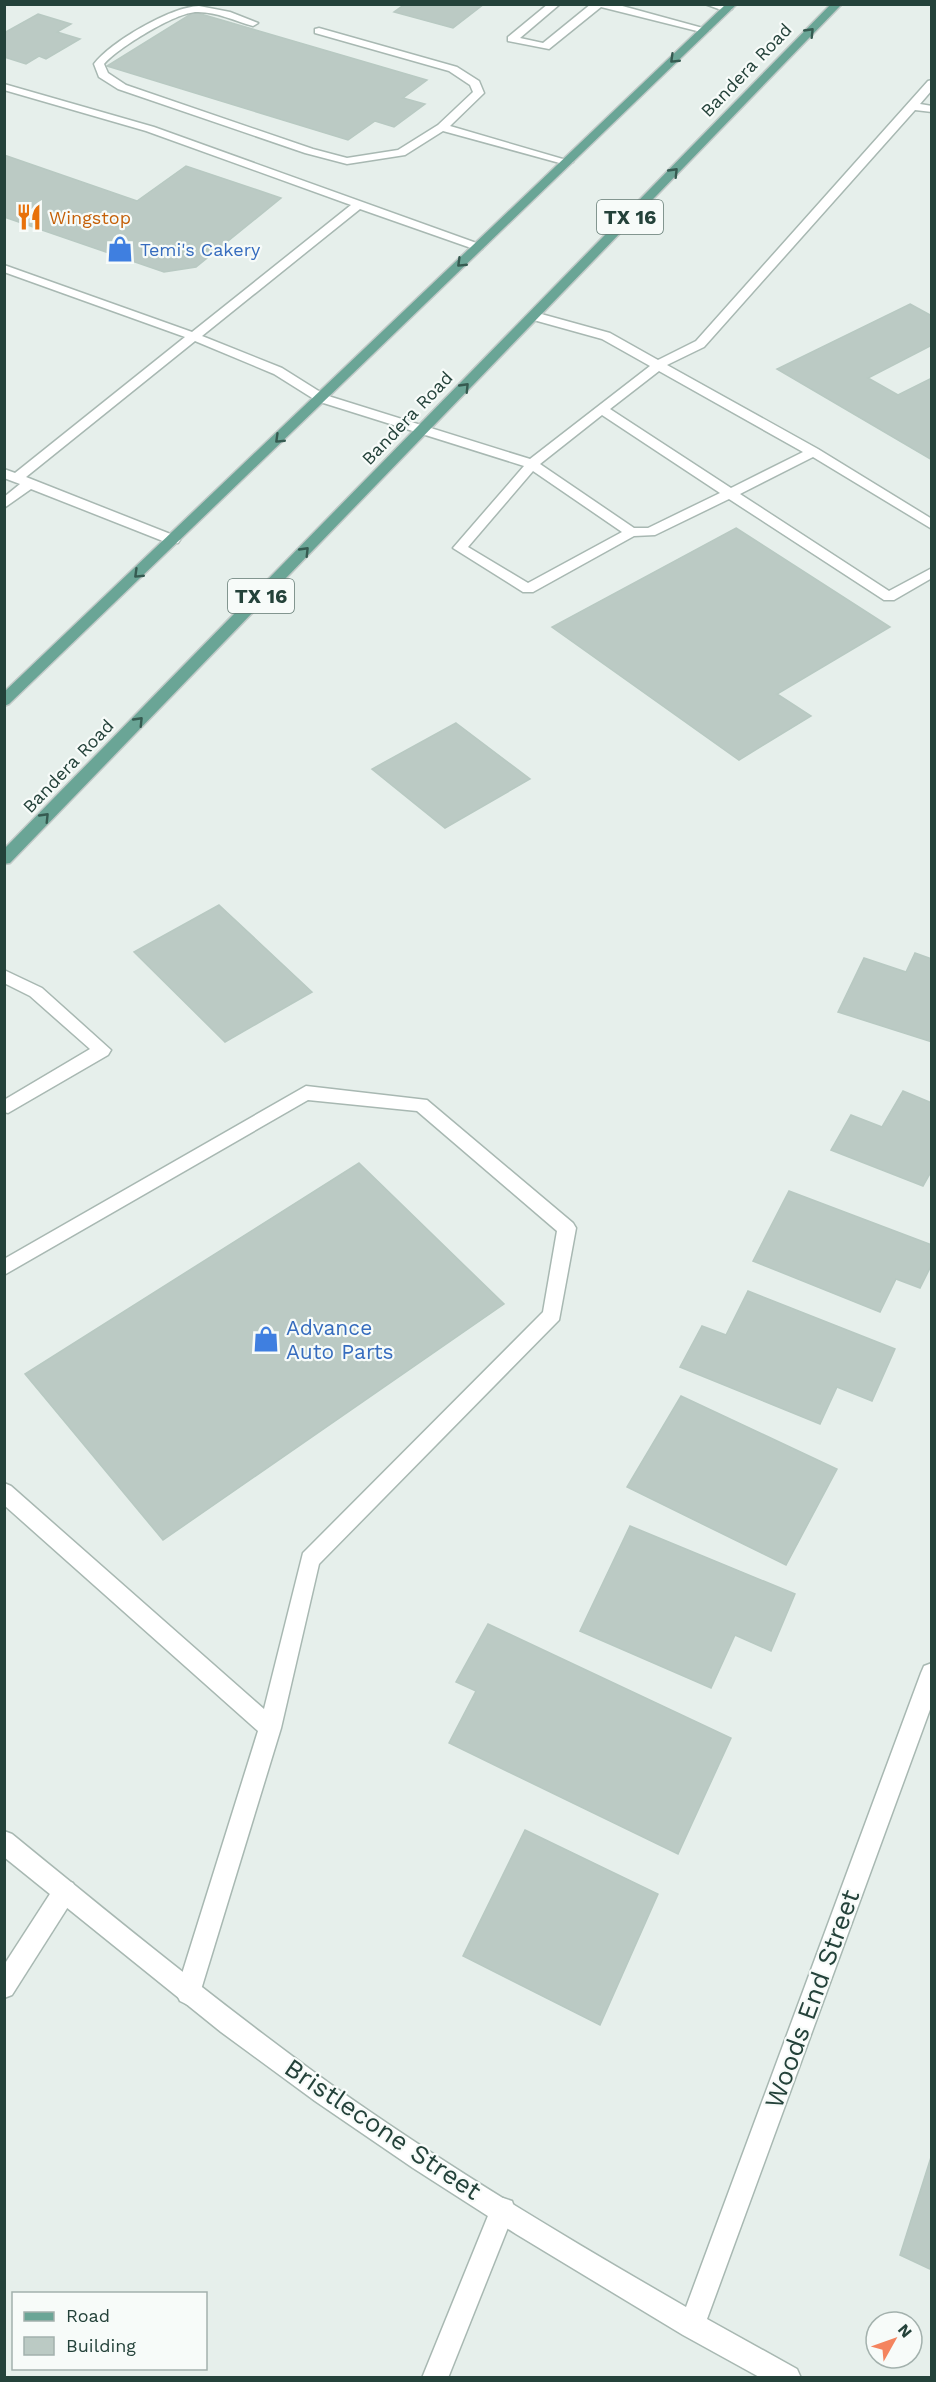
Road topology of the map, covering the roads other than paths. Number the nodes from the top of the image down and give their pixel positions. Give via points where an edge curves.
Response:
1 (555, 4) edge
2 (600, 4) edge
3 (710, 4) edge
4 (837, 4) edge
5 (730, 7) edge
6 (253, 23) dead end
7 (705, 30) junction
8 (319, 31) dead end
9 (932, 83) edge
10 (4, 87) edge
11 (912, 106) junction
12 (932, 109) edge
13 (442, 127) junction
14 (567, 162) junction
15 (358, 204) junction
16 (478, 247) junction
17 (4, 268) edge
18 (534, 316) junction
19 (195, 337) junction
20 (658, 365) junction
21 (321, 398) junction
22 (601, 410) junction
23 (424, 429) junction
24 (813, 452) junction
25 (532, 464) junction
26 (17, 478) edge
27 (732, 493) junction
28 (4, 504) edge
29 (932, 525) edge
30 (632, 532) junction
31 (174, 540) junction
32 (932, 572) edge
33 (6, 699) edge
34 (4, 859) edge
35 (4, 976) edge
36 (8, 1106) dead end
37 (4, 1268) edge
38 (4, 1492) edge
39 (932, 1673) edge
40 (270, 1728) junction
41 (4, 1842) edge
42 (65, 1891) junction
43 (4, 1987) edge
44 (188, 1993) junction
45 (503, 2210) junction
46 (693, 2326) junction
47 (435, 2378) edge
48 (788, 2378) edge

1 - 2 street via 512,39 545,47
2 - 7 street
3 - 5 street
18 -> 4 main road, Bandera Road / TX 16
5 - 7 main road
6 - 13 street via 191,8 110,51 99,64 103,75 122,87 347,161 401,153
7 -> 14 main road
8 - 13 street via 453,69 475,83 478,93
9 - 11 street
10 - 15 street via 150,129
11 - 12 street
11 - 20 street via 700,344
13 - 14 street
14 - 16 main road
15 - 16 street
15 - 19 street
16 -> 21 main road
17 - 19 street
18 - 20 street via 606,336
23 -> 18 main road, Bandera Road / TX 16
19 - 21 street via 278,371
19 - 26 street
20 - 22 street
20 - 24 street
21 - 23 street
21 -> 31 main road
22 - 25 street
22 - 27 street
23 - 25 street
34 -> 23 main road, Bandera Road / TX 16
24 - 27 street
24 - 29 street
25 - 30 street
25 - 30 street via 460,548 528,589
26 - 28 street
26 - 31 street
27 - 30 street via 650,532
27 - 32 street via 889,597
31 -> 33 main road
35 - 36 street via 36,992 102,1050
37 - 40 street via 306,1094 421,1105 567,1228 552,1315 310,1559
38 - 40 street
39 - 46 street, Woods End Street
40 - 44 street
41 - 42 street, Bristlecone Street
42 - 43 street
42 - 44 street, Bristlecone Street
44 - 45 street, Bristlecone Street via 370,2126
45 - 46 street, Bristlecone Street
45 - 47 street
46 - 48 street, Bristlecone Street

